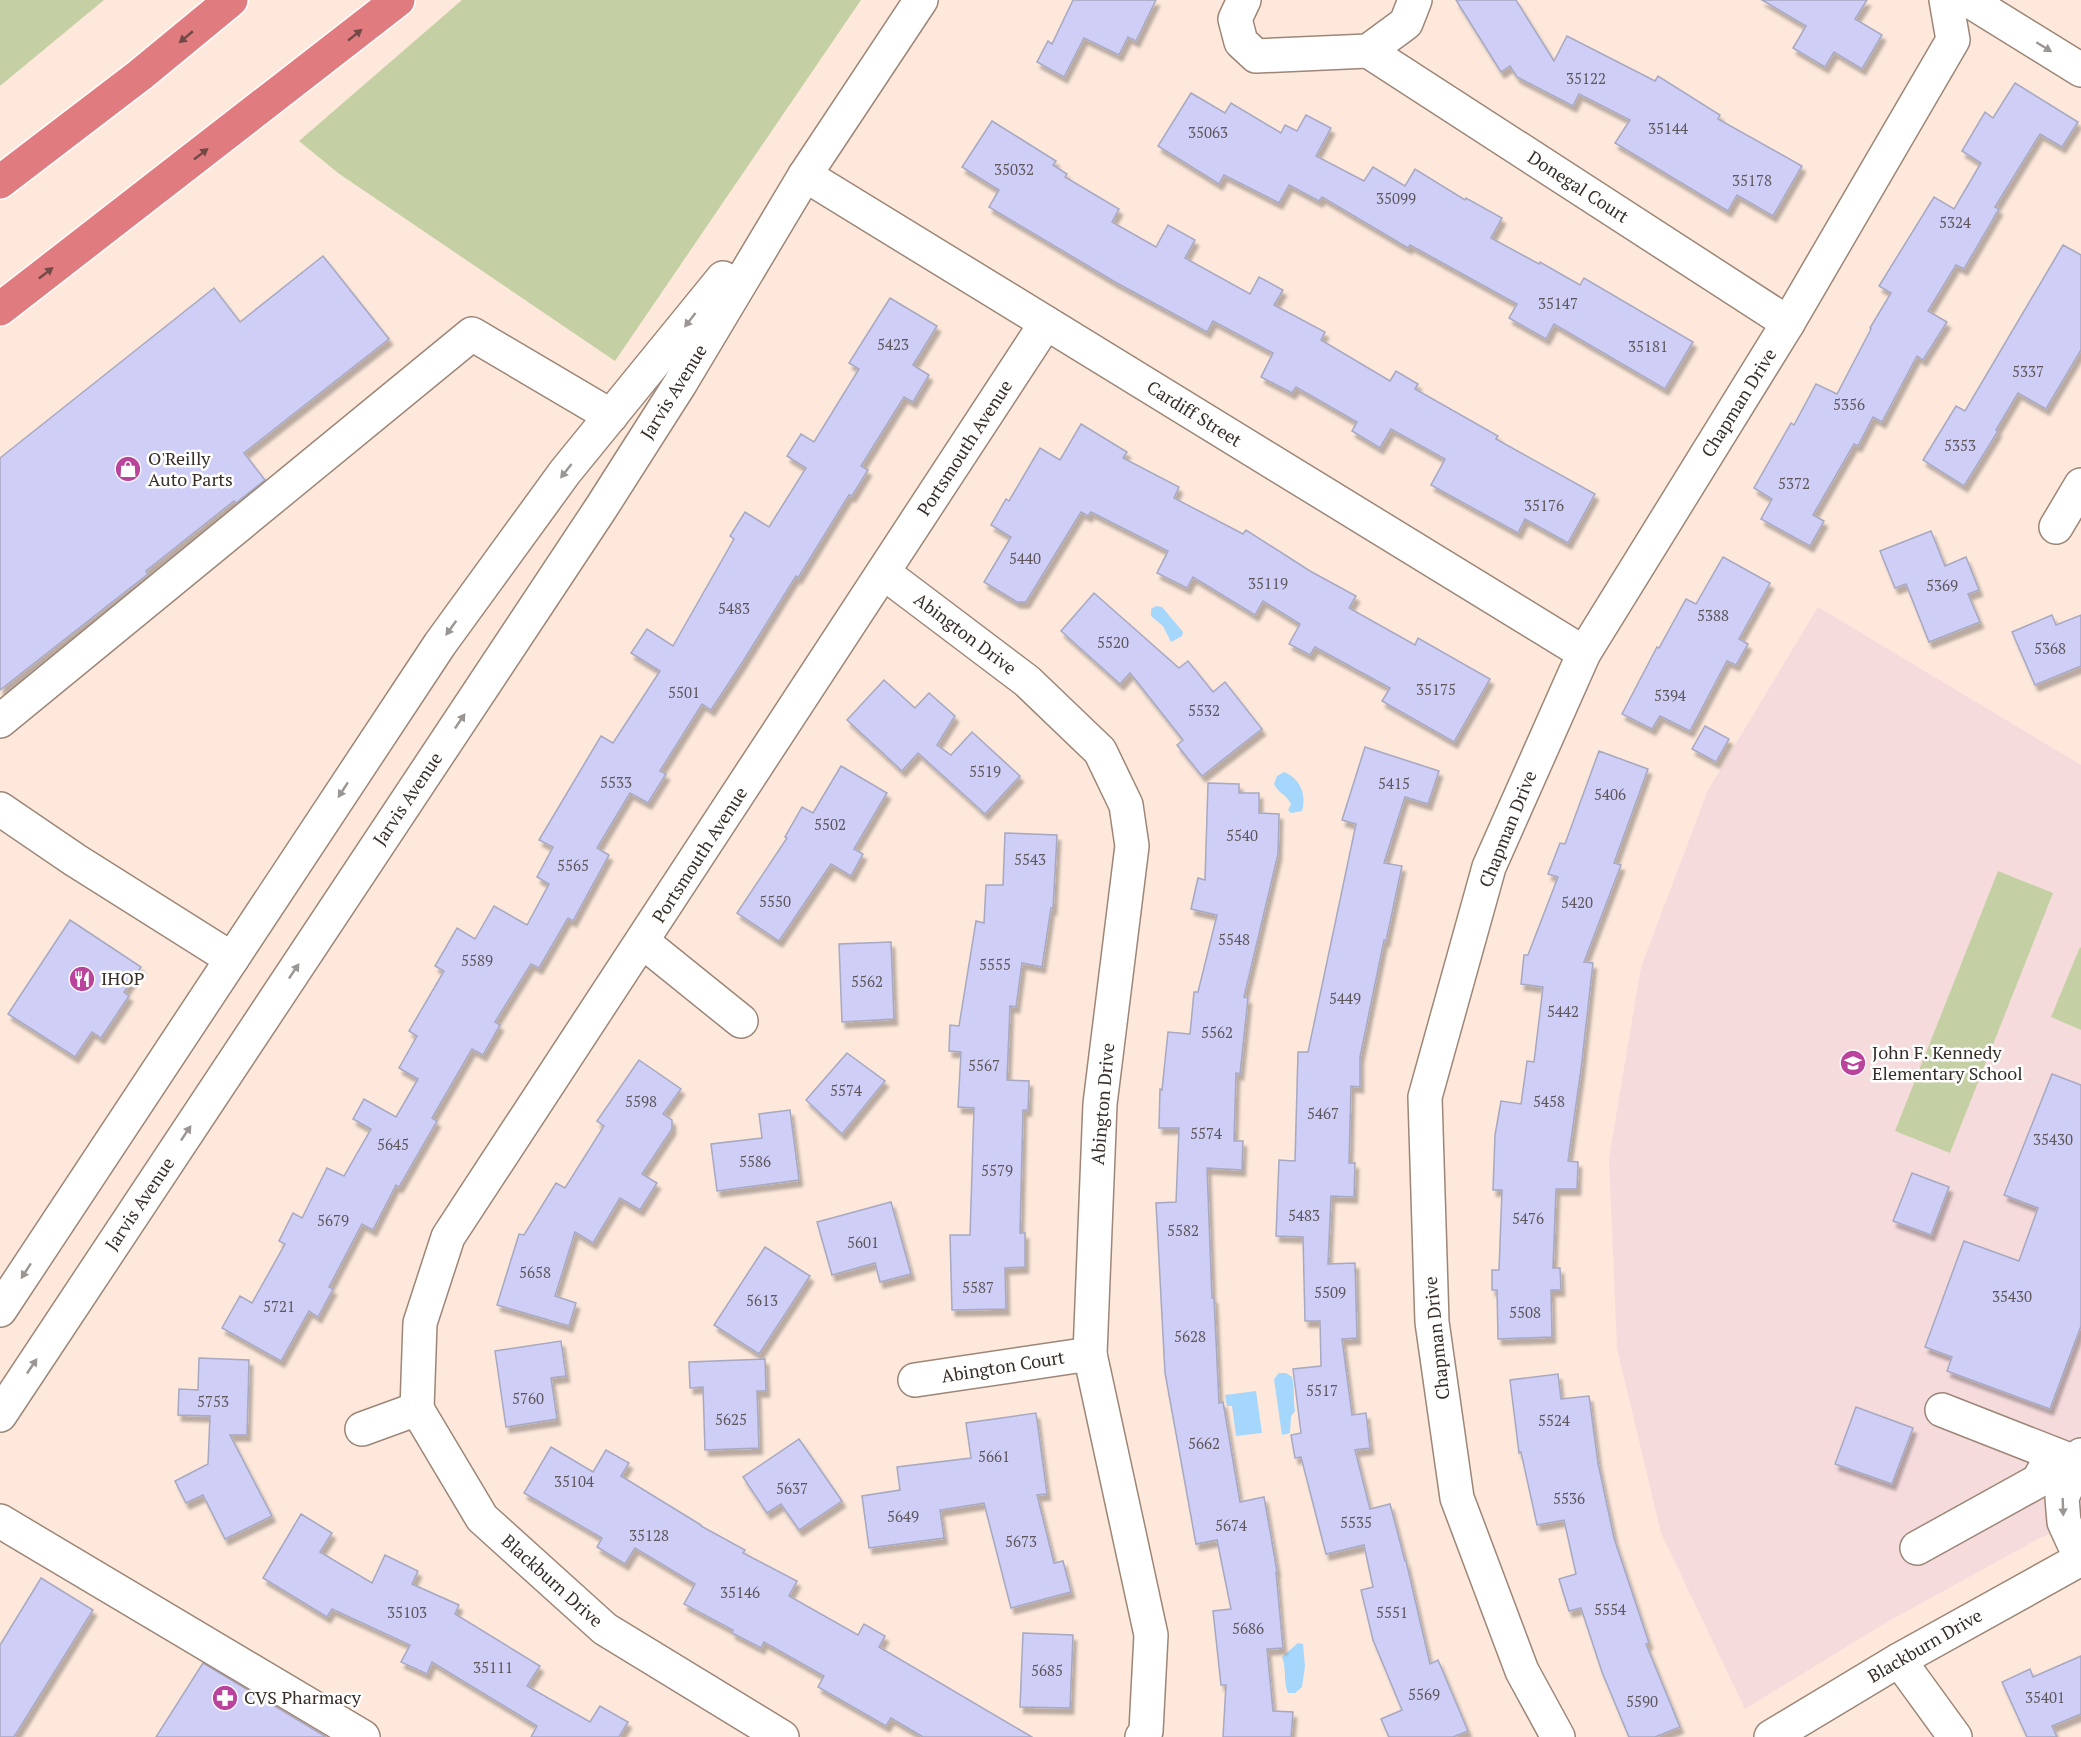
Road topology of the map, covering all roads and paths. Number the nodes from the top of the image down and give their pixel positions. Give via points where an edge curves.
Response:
1 (231, 0) edge
2 (398, 0) edge
3 (921, 0) edge
4 (1244, 0) edge
5 (1415, 0) edge
6 (1968, 1) edge
7 (2007, 24) junction
8 (1953, 40) junction
9 (1368, 51) junction
10 (2081, 70) edge
11 (140, 75) junction
12 (0, 167) edge
13 (804, 175) junction
14 (0, 182) edge
15 (0, 309) edge
16 (1046, 324) junction
17 (1788, 324) junction
18 (611, 416) junction
19 (2081, 485) edge
20 (2056, 526) dead end
21 (884, 573) junction
22 (1584, 653) junction
23 (0, 721) edge
24 (0, 809) edge
25 (643, 942) junction
26 (232, 959) junction
27 (741, 1021) dead end
28 (0, 1310) edge
29 (1090, 1354) junction
30 (915, 1380) dead end
31 (417, 1409) junction
32 (1942, 1410) dead end
33 (0, 1414) edge
34 (362, 1429) dead end
35 (2073, 1461) edge
36 (0, 1521) edge
37 (1917, 1548) dead end
38 (2081, 1559) edge
39 (1899, 1660) junction
40 (363, 1737) edge
41 (782, 1737) edge
42 (1142, 1737) edge
43 (1558, 1737) edge
44 (1771, 1737) edge
45 (1955, 1737) edge

1 -> 11 highway
15 -> 2 highway
3 - 13 street, Jarvis Avenue
4 - 9 street via 1235,19 1241,42 1256,56
5 - 9 street via 1406,23
6 - 7 street
6 - 8 street
7 - 8 street
7 -> 10 street
8 - 17 street, Chapman Drive
9 - 17 street, Donegal Court
11 - 12 highway
11 - 14 highway
13 - 16 street, Cardiff Street
13 -> 18 street, Jarvis Avenue
33 -> 13 street, Jarvis Avenue via 601,508
16 - 21 street, Portsmouth Avenue
16 - 22 street, Cardiff Street
17 - 22 street, Chapman Drive
18 - 23 street via 472,334
18 -> 26 street, Jarvis Avenue via 565,472 440,644
19 - 20 street
21 - 25 street, Portsmouth Avenue
21 - 29 street, Abington Drive via 1027,681 1100,751 1126,805 1132,846 1100,1104
22 - 43 street, Chapman Drive via 1489,867 1425,1097 1432,1322 1457,1498 1522,1671
24 - 26 street
25 - 27 street
25 - 31 street, Portsmouth Avenue via 448,1237 420,1323
26 -> 28 street, Jarvis Avenue
29 - 30 street, Abington Court
29 - 42 street, Abington Drive via 1151,1635 1146,1731
31 - 34 street
31 - 41 street, Blackburn Drive via 482,1518 605,1629
32 - 35 street
35 - 37 street
35 -> 38 street via 2062,1498 2063,1514
36 - 40 street
38 - 39 street, Blackburn Drive
39 - 44 street, Blackburn Drive
39 - 45 street

